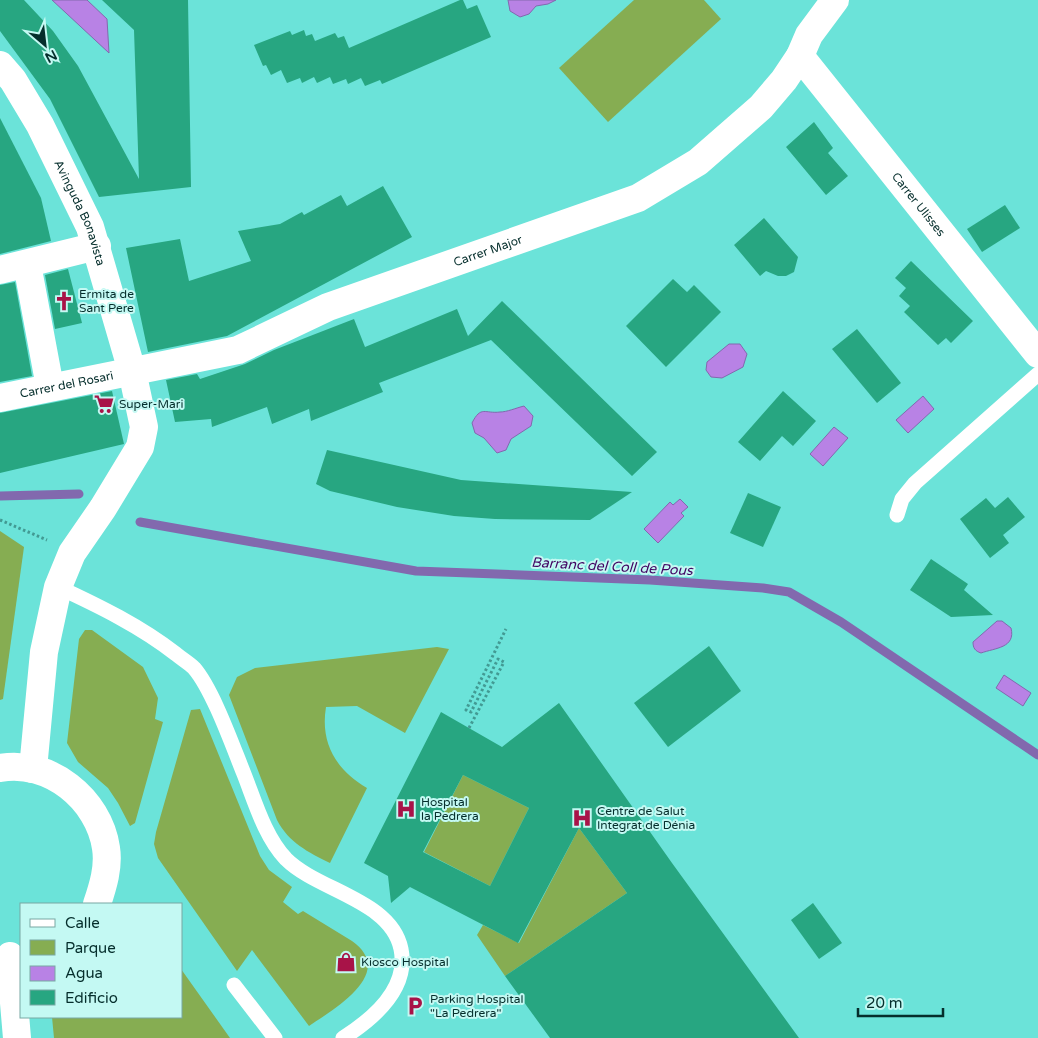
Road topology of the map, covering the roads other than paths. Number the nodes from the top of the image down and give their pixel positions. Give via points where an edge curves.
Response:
1 (835, 0) edge
2 (800, 56) junction
3 (2, 71) edge
4 (97, 246) junction
5 (27, 264) junction
6 (0, 270) edge
7 (1038, 354) edge
8 (132, 371) junction
9 (1038, 374) edge
10 (50, 387) junction
11 (0, 398) edge
12 (897, 515) dead end
13 (58, 587) junction
14 (0, 768) edge
15 (33, 769) junction
16 (97, 903) edge
17 (11, 955) edge
18 (234, 985) dead end
19 (17, 1038) edge
20 (275, 1038) edge
21 (343, 1038) edge

1 - 2 street, Carrer Major via 809,35
2 - 7 street, Carrer Ulisses
2 - 8 street, Carrer Major via 761,107 724,140 698,162 638,198 328,307 238,350
3 - 4 street, Avinguda Bonavista via 40,125 81,205
4 - 5 street
4 - 8 street, Avinguda Bonavista
5 - 6 street
5 - 10 street
8 - 10 street, Carrer del Rosari
8 - 13 street, Avinguda Bonavista via 144,427 142,441 72,553
9 - 12 lane via 915,482 902,499
10 - 11 street, Carrer del Rosari
13 - 15 street, Avinguda Bonavista via 44,652
13 - 21 lane via 104,609 194,668 208,692 276,848 298,870 368,907 394,930 404,964 401,978 389,997
14 - 15 street
15 - 16 street via 60,779 82,797 98,821 106,848 106,876
17 - 19 street
18 - 20 lane

